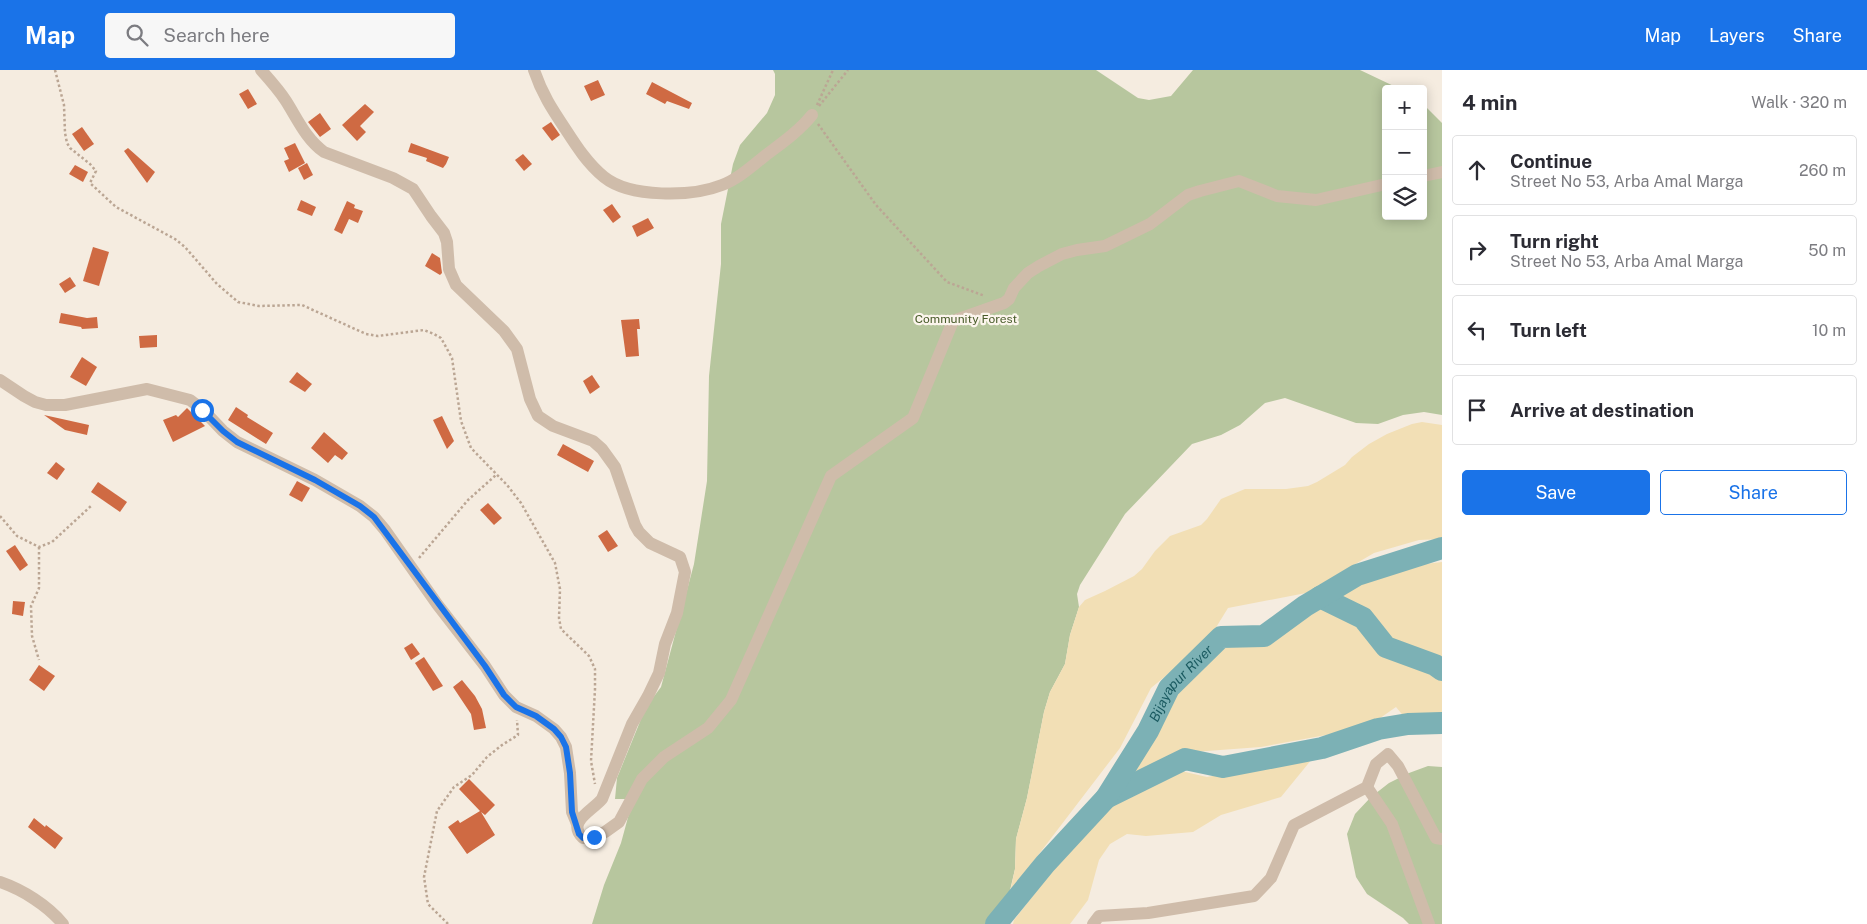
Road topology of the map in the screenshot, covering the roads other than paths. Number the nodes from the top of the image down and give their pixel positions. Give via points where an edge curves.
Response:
1 (261, 70) edge
2 (534, 70) edge
3 (812, 115) road end
4 (1442, 172) edge
5 (1427, 175) edge
6 (1382, 185) edge
7 (0, 380) edge
8 (1367, 786) junction
9 (577, 824) junction
10 (1442, 839) edge
11 (0, 882) edge
12 (63, 924) edge
13 (1093, 924) edge
14 (1429, 924) edge

1 - 9 street via 275,85 316,146 413,189 444,233 449,269 456,284 504,331 517,349 530,399 538,416 602,449 615,467 639,532 650,542 677,554 683,562 685,572 677,613 659,672 632,724 603,798
2 - 3 street via 541,91 586,161 605,178 635,191 698,192 722,185 790,137
4 - 5 street
6 - 9 street via 1316,200 1277,196 1239,181 1200,191 1188,195 1150,224 1105,246 1062,254 1039,266 1028,273 1004,303 953,322 913,418 831,476 731,700 708,728 664,757 642,779 619,822 613,827 594,837 583,838
7 - 9 street via 24,396 46,405 147,389 190,400 237,442 360,506 379,524 504,695 516,707 554,729 564,742 572,812
8 - 10 street via 1376,764 1388,754 1398,766 1436,838
8 - 13 street via 1294,825 1271,878 1254,896 1148,913 1099,916
8 - 14 street via 1392,824
11 - 12 street via 28,896

